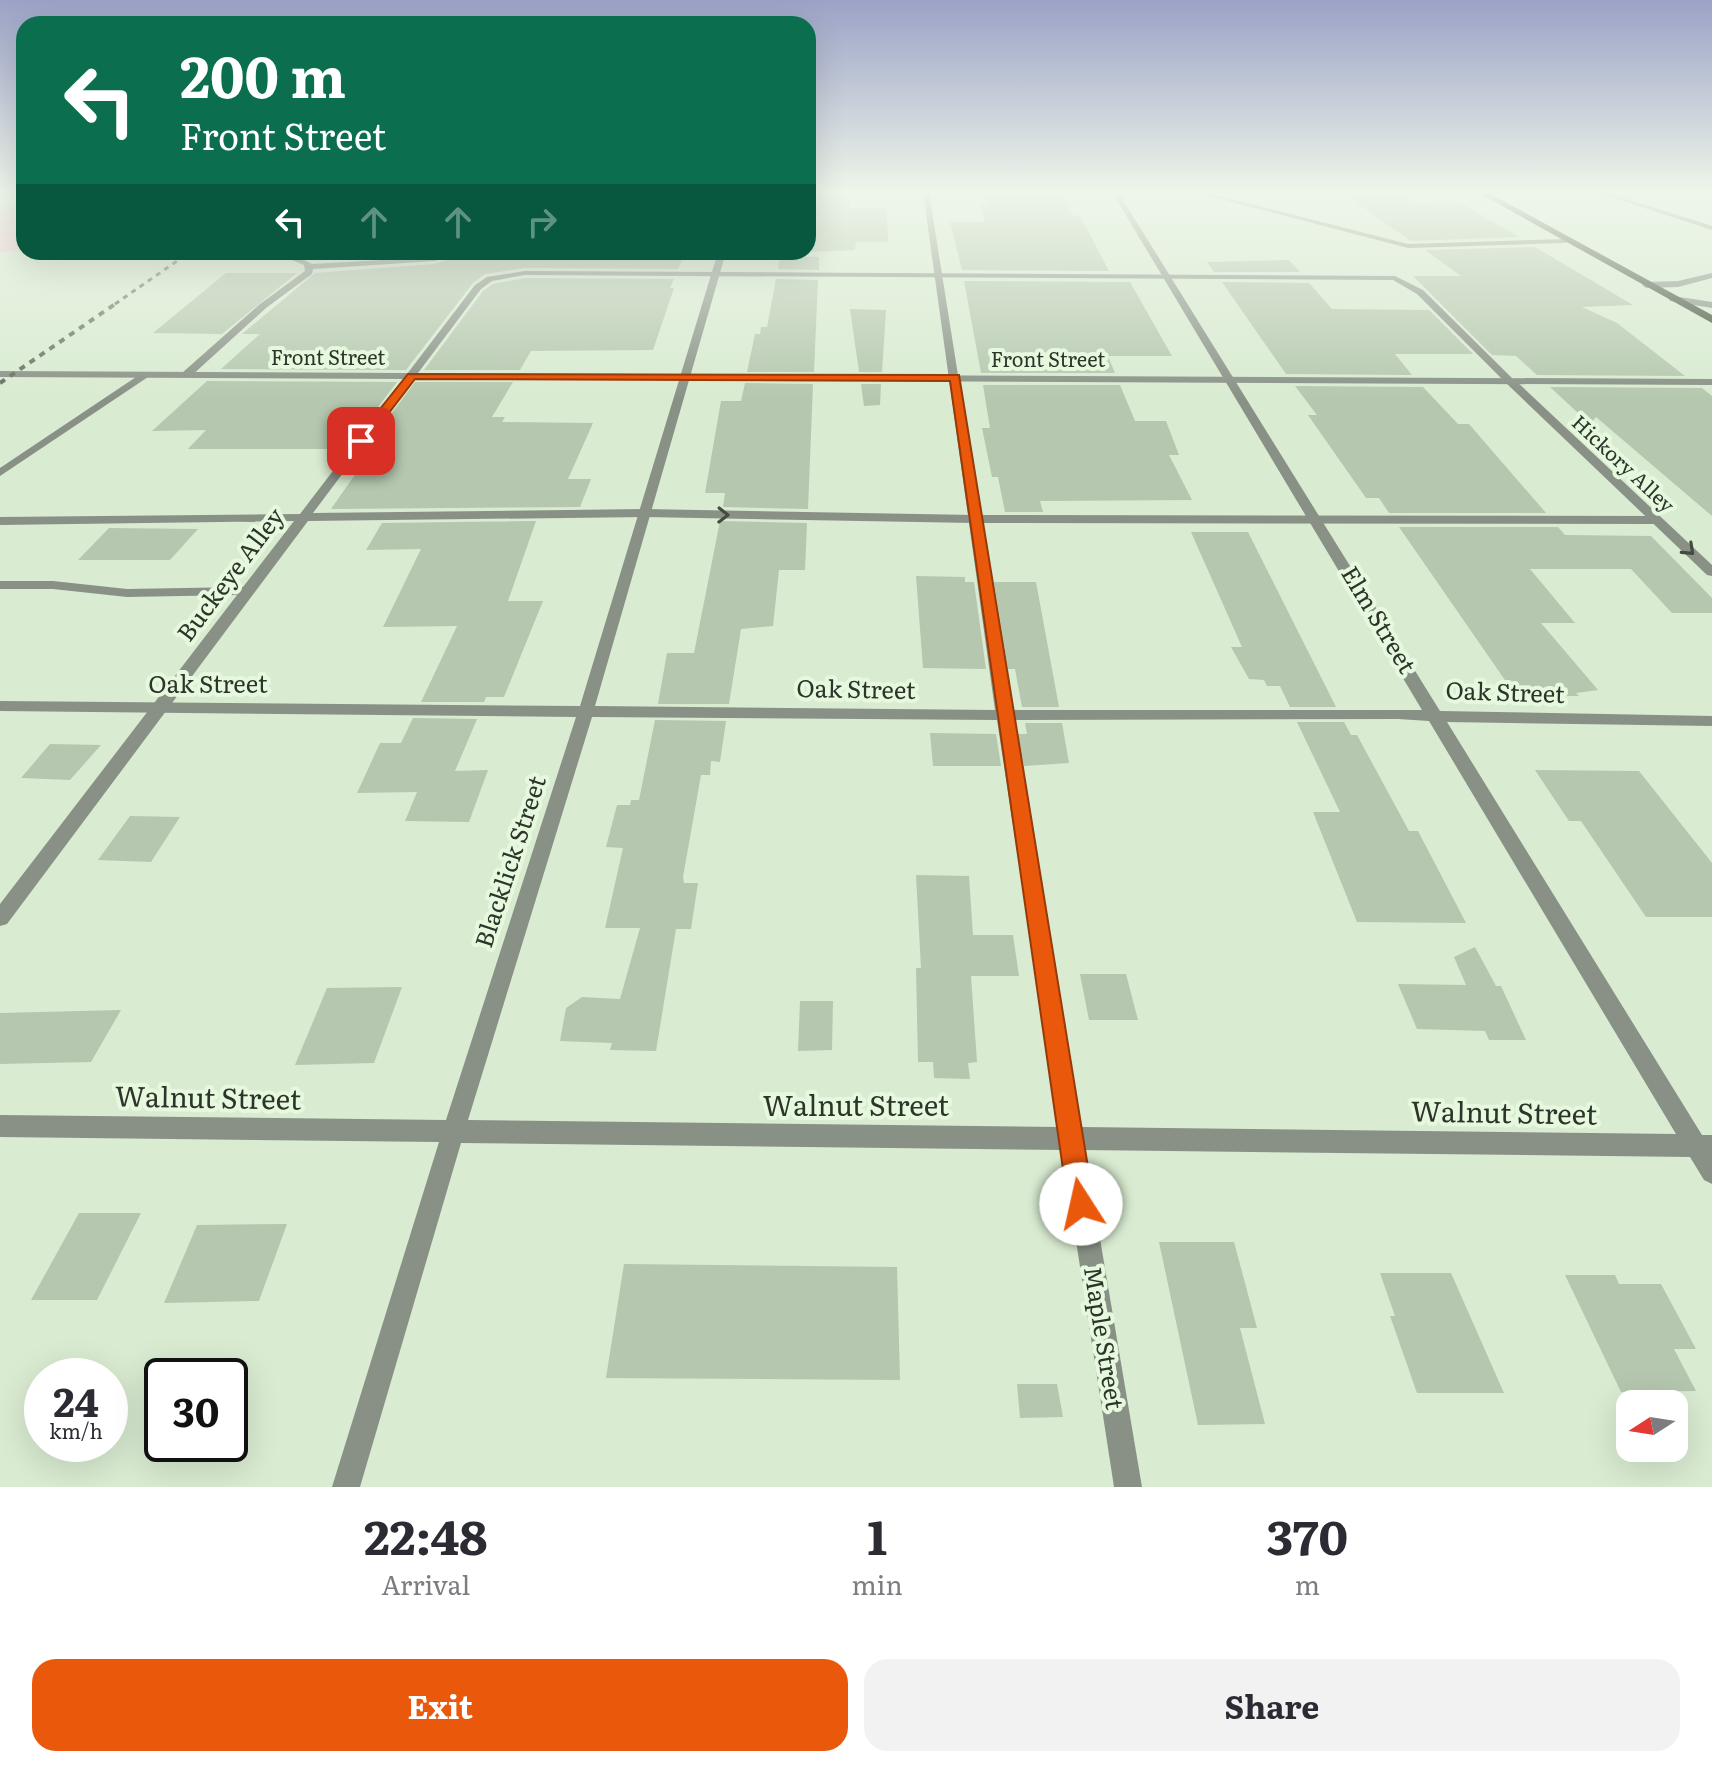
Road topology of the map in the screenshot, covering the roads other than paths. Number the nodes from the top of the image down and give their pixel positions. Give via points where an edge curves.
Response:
1 (299, 261) edge
2 (397, 261) edge
3 (720, 261) edge
4 (937, 261) edge
5 (1159, 261) edge
6 (1603, 261) edge
7 (308, 267) junction
8 (716, 275) junction
9 (1712, 275) edge
10 (1168, 276) junction
11 (940, 277) junction
12 (1646, 285) junction
13 (1673, 299) junction
14 (1712, 305) edge
15 (1712, 320) edge
16 (0, 374) edge
17 (146, 375) junction
18 (186, 375) junction
19 (412, 376) junction
20 (686, 376) junction
21 (955, 377) junction
22 (1229, 379) junction
23 (1510, 381) junction
24 (1712, 382) edge
25 (0, 473) edge
26 (645, 513) junction
27 (303, 517) junction
28 (974, 519) junction
29 (1316, 519) junction
30 (1657, 520) junction
31 (0, 521) edge
32 (1712, 572) edge
33 (0, 585) edge
34 (245, 591) junction
35 (0, 706) edge
36 (158, 709) junction
37 (586, 710) junction
38 (1004, 715) junction
39 (1436, 715) junction
40 (1712, 721) edge
41 (0, 918) edge
42 (0, 1126) edge
43 (453, 1133) junction
44 (1069, 1138) junction
45 (1704, 1146) edge
46 (1712, 1172) edge
47 (346, 1487) edge
48 (1128, 1487) edge

1 - 7 street
2 - 7 street
3 - 8 street, Blacklick Street
4 - 11 street, Maple Street
5 - 10 street, Elm Street
6 - 12 main road
7 - 18 street via 309,272
8 - 11 street, Hickory Alley
8 - 19 street, Buckeye Alley via 525,273 490,279 478,287
8 - 20 street, Blacklick Street
9 - 12 street
10 - 11 street, Hickory Alley
10 - 22 street, Elm Street
10 - 23 street, Hickory Alley via 1395,278 1420,292
11 - 21 street, Maple Street
12 - 13 main road
13 - 14 street
13 - 15 main road
16 - 17 street, Front Street
17 - 18 street, Front Street
17 - 25 street
18 - 19 street, Front Street
19 - 20 street, Front Street
19 - 27 street, Buckeye Alley
20 - 21 street, Front Street
20 - 26 street, Blacklick Street
21 - 22 street, Front Street
21 - 28 street, Maple Street
22 - 23 street, Front Street
22 - 29 street, Elm Street
23 - 24 street, Front Street
23 - 30 street, Hickory Alley
26 - 27 street
26 -> 28 street
26 - 37 street, Blacklick Street
27 - 31 street
27 - 34 street, Buckeye Alley
28 - 29 street
28 - 38 street, Maple Street
29 - 30 street
29 - 39 street, Elm Street
30 -> 32 street, Hickory Alley
33 - 34 street via 127,593
34 - 36 street, Buckeye Alley
35 - 36 street, Oak Street
36 - 37 street, Oak Street
36 - 41 street, Buckeye Alley
37 - 38 street, Oak Street
37 - 43 street, Blacklick Street
38 - 39 street, Oak Street
38 - 44 street, Maple Street
39 - 40 street, Oak Street
39 - 45 street, Elm Street
42 - 43 street, Walnut Street
43 - 44 street, Walnut Street
43 - 47 street, Blacklick Street
44 - 45 street, Walnut Street
44 - 48 street, Maple Street
45 - 46 street, Elm Street

